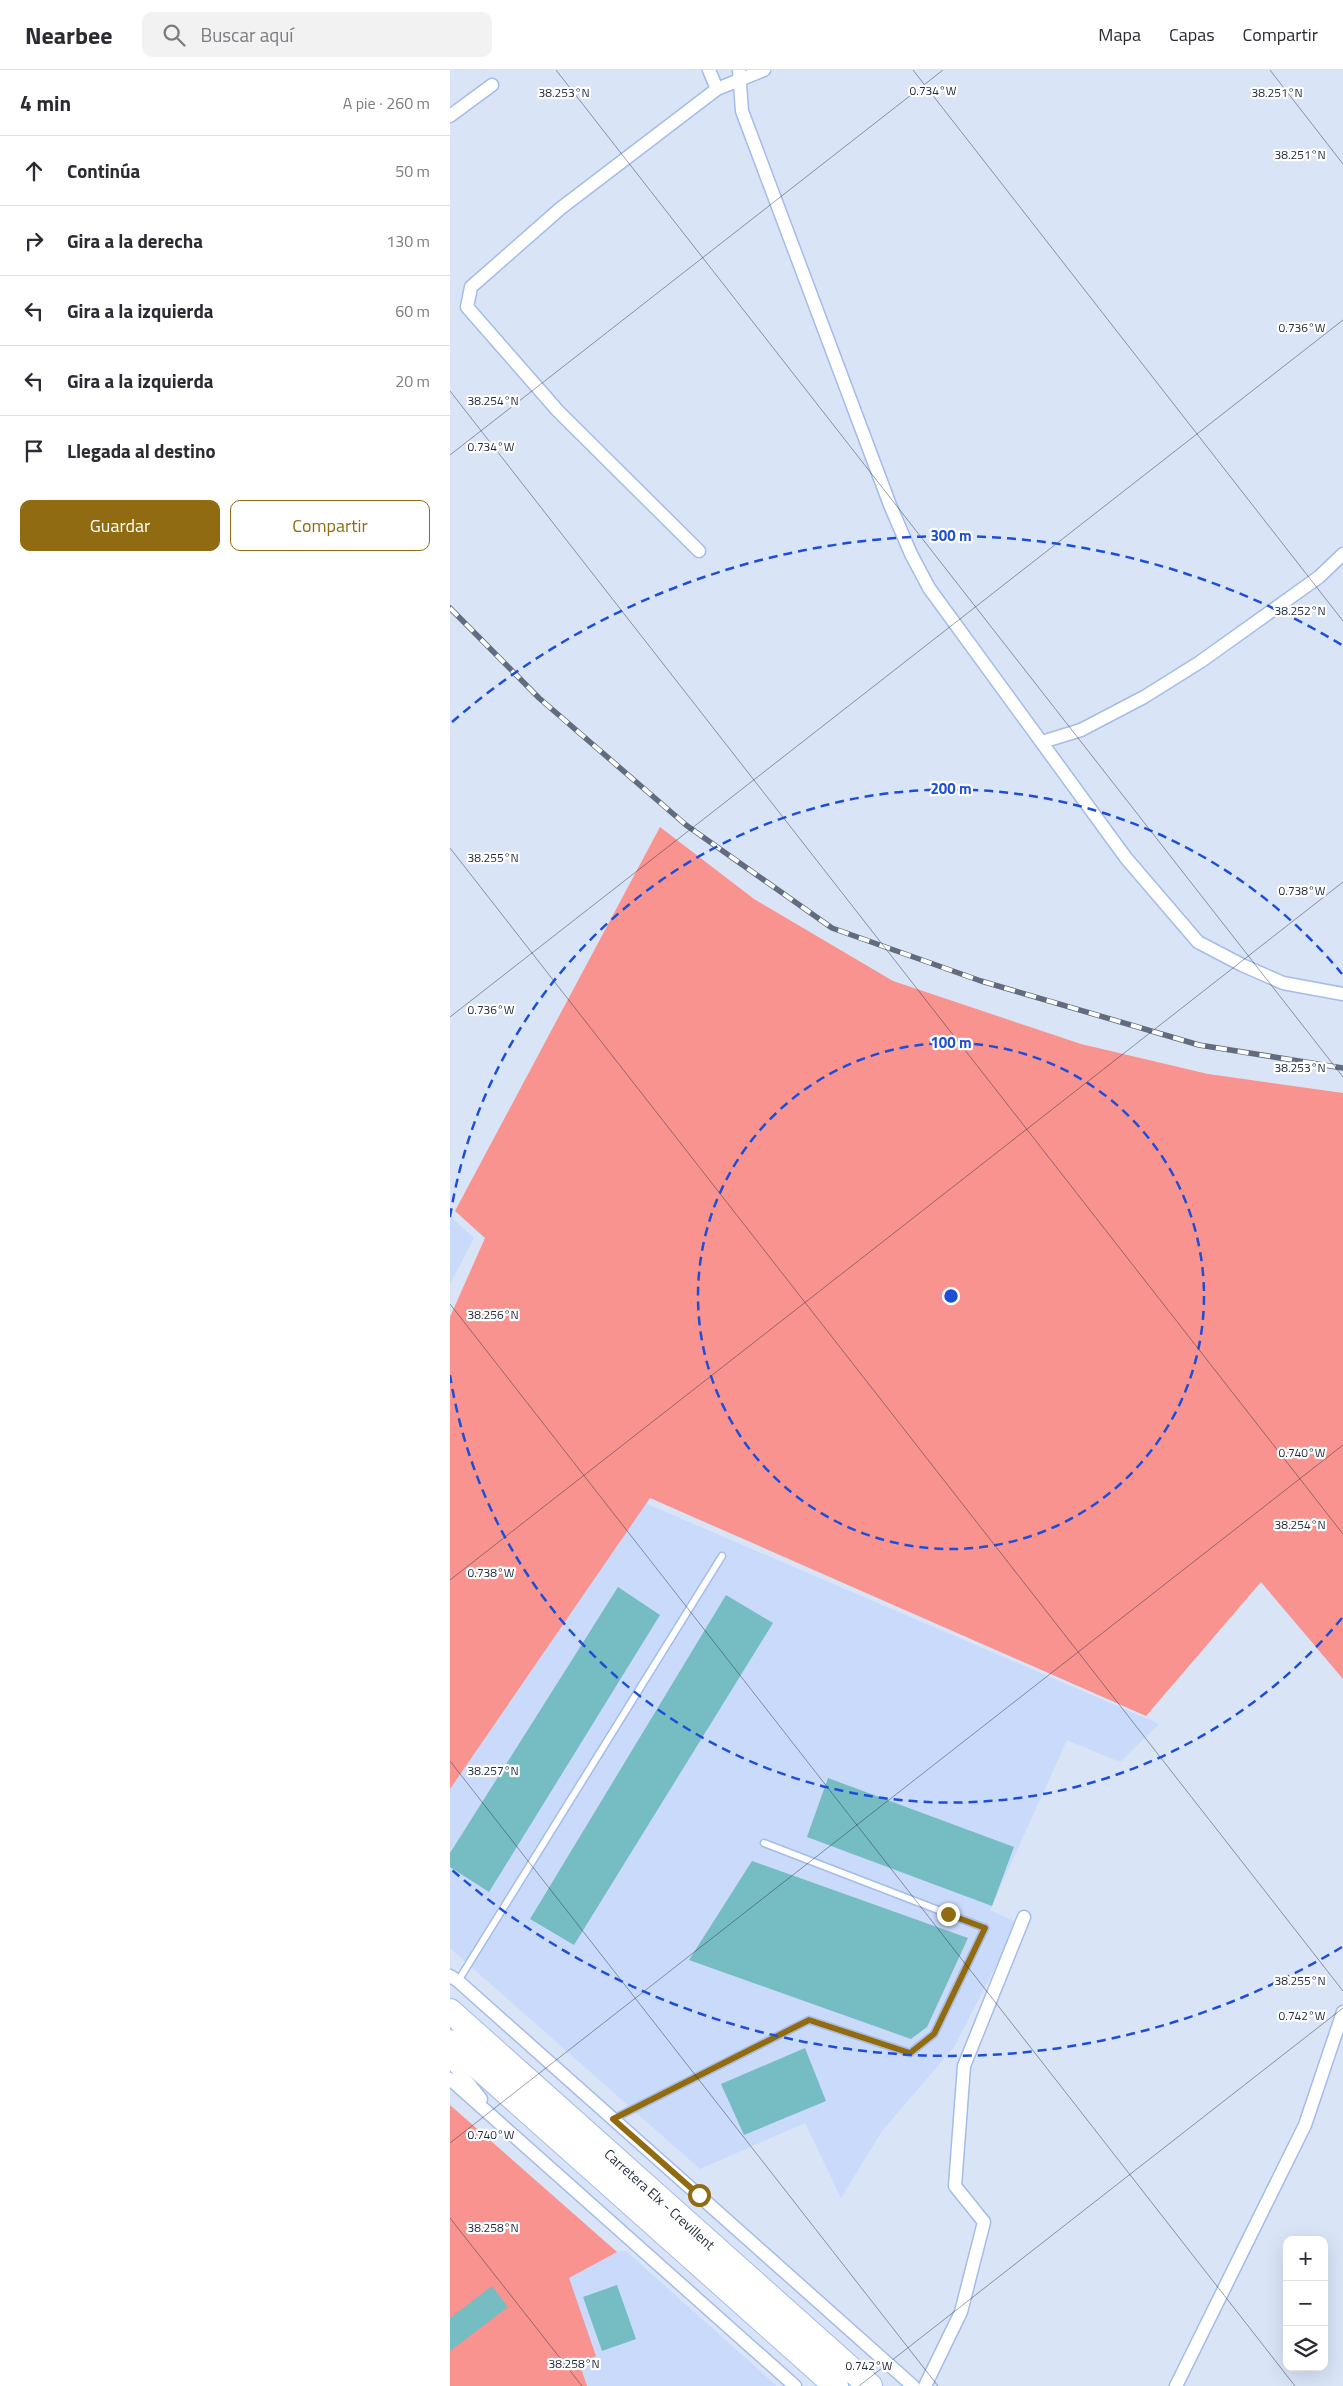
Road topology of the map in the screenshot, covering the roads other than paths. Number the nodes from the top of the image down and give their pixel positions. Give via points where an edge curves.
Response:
1 (709, 70) edge
2 (764, 70) edge
3 (740, 75) edge
4 (492, 85) dead end
5 (717, 89) junction
6 (450, 116) edge
7 (699, 551) dead end
8 (1343, 554) edge
9 (1042, 742) junction
10 (1343, 994) edge
11 (722, 1556) dead end
12 (764, 1842) dead end
13 (1024, 1917) dead end
14 (453, 1977) edge
15 (450, 2012) edge
16 (1343, 2012) edge
17 (450, 2042) edge
18 (450, 2060) edge
19 (450, 2079) edge
20 (613, 2119) junction
21 (503, 2126) junction
22 (795, 2386) edge
23 (836, 2386) edge
24 (870, 2386) edge
25 (913, 2386) edge
26 (925, 2386) edge
27 (1176, 2386) edge

1 - 5 street
2 - 3 street
3 - 5 street
3 - 9 street via 742,111 911,554 929,588
4 - 6 street
5 - 7 street via 561,208 471,287 467,307 558,411
8 - 9 street via 1319,577 1144,697 1082,730
9 - 10 street via 1126,858 1198,942 1283,983
11 - 14 lane
12 - 20 lane via 985,1928 934,2034 910,2053 809,2020
13 - 26 street via 964,2066 955,2186 984,2222 961,2312
14 - 20 street
15 - 24 highway, Carretera Elx - Crevillent
16 - 27 street via 1305,2125
17 - 23 highway, Carretera Elx - Crevillent
18 - 21 street
19 - 21 street
20 - 25 street
21 - 22 street

